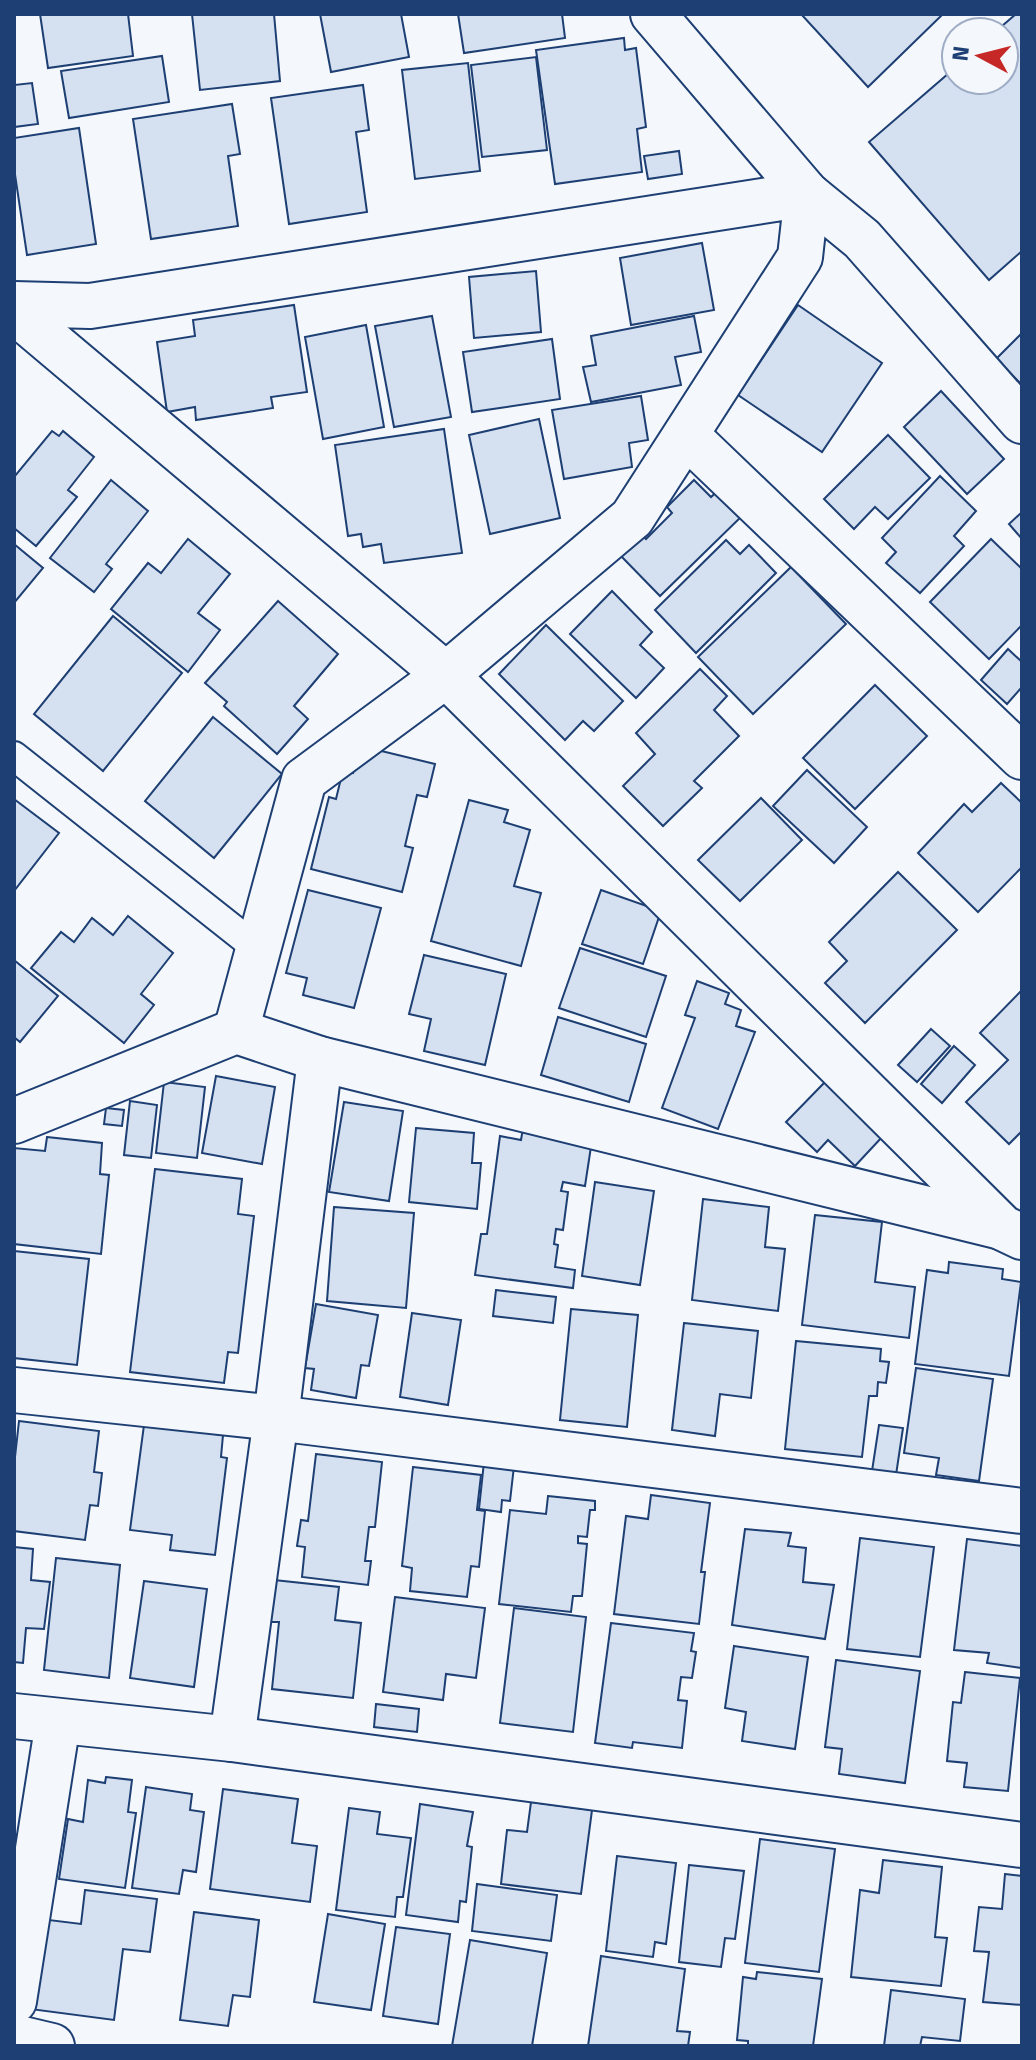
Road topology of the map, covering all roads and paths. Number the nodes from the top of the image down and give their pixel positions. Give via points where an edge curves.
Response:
1 (653, 14) edge
2 (807, 194) junction
3 (14, 304) edge
4 (14, 311) edge
5 (1022, 421) edge
6 (686, 435) junction
7 (446, 675) junction
8 (14, 756) edge
9 (1022, 757) edge
10 (258, 949) junction
11 (236, 1031) junction
12 (320, 1059) junction
13 (14, 1121) edge
14 (1012, 1232) edge
15 (14, 1390) edge
16 (276, 1418) junction
17 (1022, 1511) edge
18 (14, 1716) edge
19 (58, 1722) junction
20 (232, 1739) junction
21 (1022, 1845) edge
22 (14, 2001) edge
23 (14, 2037) edge
24 (52, 2046) edge

1 - 2 street
2 - 3 street via 90,306
2 - 5 street via 862,239
2 - 6 street via 800,257
4 - 7 street
6 - 7 street via 632,518
6 - 9 street
7 - 10 street via 304,780
7 - 14 street
8 - 10 lane
10 - 11 street
11 - 12 street
11 - 13 street
12 - 14 street
12 - 16 street
15 - 16 street
16 - 17 street
16 - 20 street
18 - 19 street
19 - 20 street
19 - 22 street
20 - 21 street
23 - 24 street

